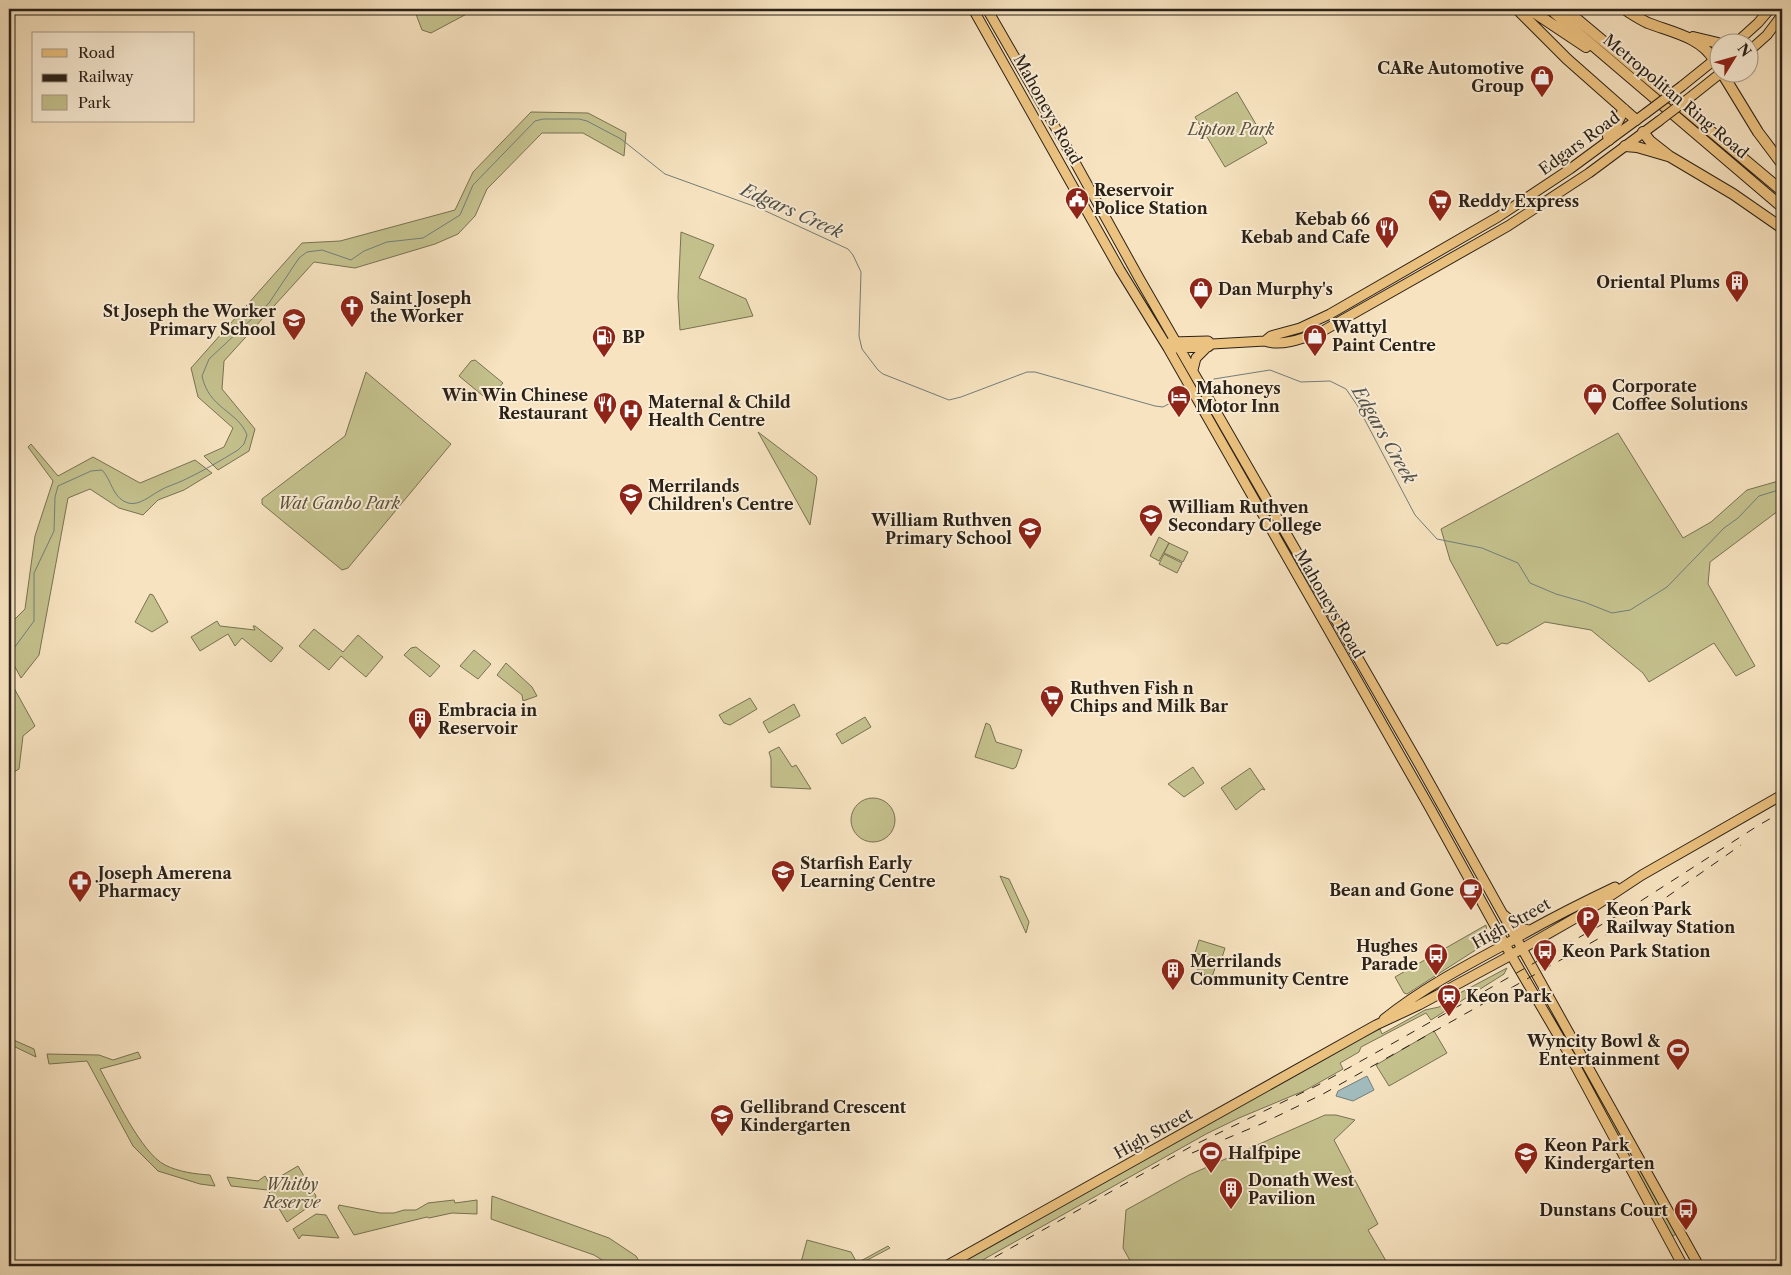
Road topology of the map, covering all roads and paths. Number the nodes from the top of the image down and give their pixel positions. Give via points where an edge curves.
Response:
1 (987, 9) edge
2 (1517, 9) edge
3 (1529, 9) edge
4 (1550, 9) edge
5 (1565, 9) edge
6 (1570, 9) edge
7 (1624, 9) edge
8 (1770, 9) edge
9 (977, 10) edge
10 (1782, 15) edge
11 (1748, 32) edge
12 (1680, 35) junction
13 (1597, 36) junction
14 (1708, 41) edge
15 (1758, 44) edge
16 (1708, 52) edge
17 (1708, 68) edge
18 (1710, 82) edge
19 (1638, 83) junction
20 (1729, 84) edge
21 (1624, 109) junction
22 (1636, 120) junction
23 (1643, 132) junction
24 (1609, 140) junction
25 (1625, 146) junction
26 (1669, 156) junction
27 (1782, 164) edge
28 (1782, 191) edge
29 (1782, 207) edge
30 (1782, 228) edge
31 (1155, 305) junction
32 (1144, 312) junction
33 (1265, 341) junction
34 (1178, 345) junction
35 (1166, 346) junction
36 (1210, 346) junction
37 (1195, 373) junction
38 (1395, 722) junction
39 (1384, 728) junction
40 (1782, 795) edge
41 (1642, 875) junction
42 (1492, 894) junction
43 (1479, 898) junction
44 (1502, 913) junction
45 (1497, 930) junction
46 (1529, 930) junction
47 (1515, 938) junction
48 (1505, 944) junction
49 (1522, 949) junction
50 (1486, 954) junction
51 (1511, 955) junction
52 (1376, 1025) junction
53 (1682, 1234) junction
54 (1670, 1241) junction
55 (946, 1266) edge
56 (1683, 1266) edge
57 (1699, 1266) edge

1 - 31 main road, Mahoneys Road
2 - 21 highway
3 - 19 highway
4 - 19 highway, Metropolitan Ring Road
5 - 13 highway, Metropolitan Ring Road
6 - 13 highway
7 - 12 highway via 1646,22
8 - 11 main road
9 - 32 main road, Mahoneys Road
10 - 15 main road
12 - 14 highway
12 - 16 highway
13 - 28 highway, Metropolitan Ring Road
17 - 22 main road, Edgars Road, bridge
18 - 23 main road, Edgars Road, bridge
19 - 29 highway, Metropolitan Ring Road
20 - 27 highway
21 - 22 highway
21 - 24 highway via 1608,136
22 - 23 main road
22 - 24 main road, Edgars Road
23 - 25 main road, Edgars Road
23 - 26 highway
24 - 33 main road, Edgars Road via 1488,223 1330,314
25 - 26 highway
25 - 33 main road, Edgars Road via 1508,226 1321,332 1272,344
26 - 30 highway
31 - 32 main road
31 - 34 main road, Mahoneys Road
32 - 35 main road, Mahoneys Road
33 - 36 main road, Edgars Road
34 - 35 main road, Edgars Road
34 - 36 main road, Edgars Road
34 - 37 main road, Mahoneys Road
35 - 39 main road, Mahoneys Road
36 - 37 main road via 1196,358
37 - 38 main road, Mahoneys Road
38 - 39 main road
38 - 42 main road, Mahoneys Road
39 - 43 main road, Mahoneys Road
40 - 41 main road, High Street
41 - 46 main road, High Street
41 - 49 main road, High Street
42 - 43 main road
42 - 44 main road, Mahoneys Road
43 - 45 main road, Mahoneys Road
44 - 46 main road via 1520,928
44 - 47 main road, Mahoneys Road
45 - 48 main road, Mahoneys Road
45 - 50 main road
46 - 47 main road, High Street
47 - 48 main road, High Street
47 - 49 main road, Mahoneys Road
48 - 50 main road, High Street
48 - 51 main road, Mahoneys Road
49 - 51 main road, High Street
49 - 53 main road, Mahoneys Road
50 - 52 main road, High Street via 1400,1006
51 - 52 main road, High Street
51 - 54 main road, Mahoneys Road via 1554,1027
52 - 55 main road, High Street
53 - 54 main road
53 - 57 main road, Mahoneys Road
54 - 56 main road, Mahoneys Road

